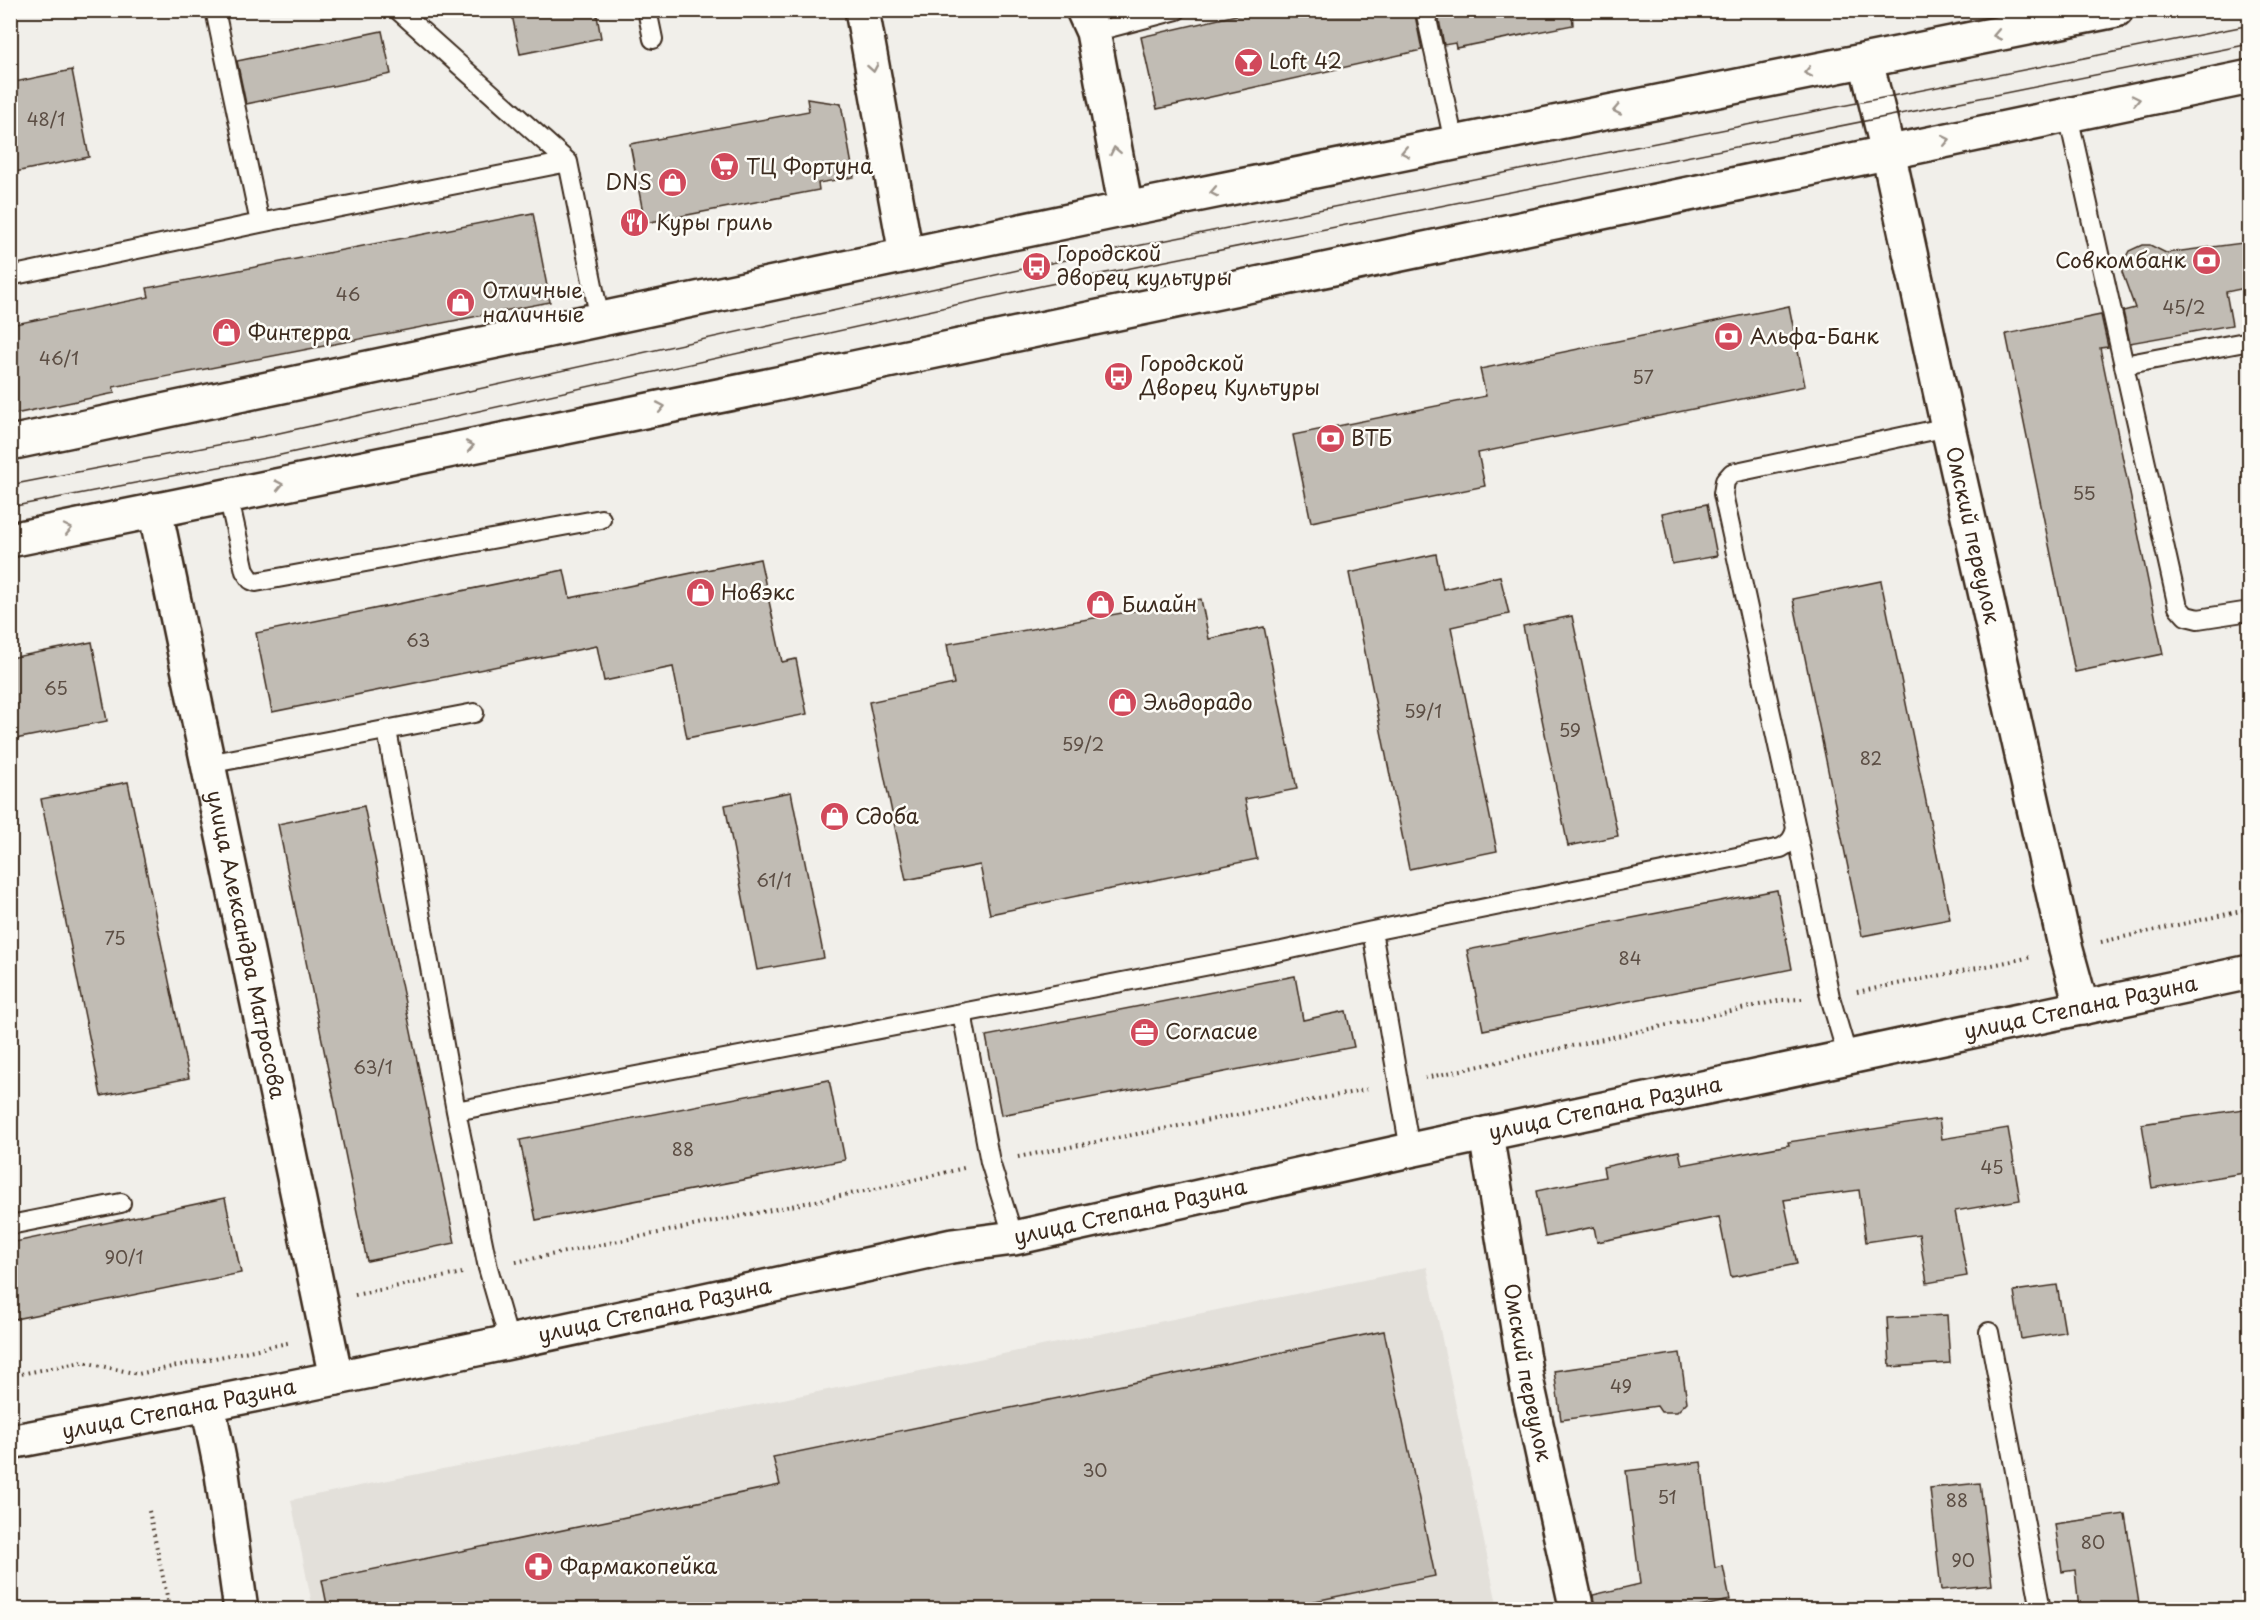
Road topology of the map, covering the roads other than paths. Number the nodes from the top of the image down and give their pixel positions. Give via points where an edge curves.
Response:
1 (215, 10) edge
2 (398, 10) edge
3 (647, 10) edge
4 (861, 10) edge
5 (1177, 10) edge
6 (1425, 10) edge
7 (2116, 10) edge
8 (1088, 21) edge
9 (653, 39) dead end
10 (1866, 61) junction
11 (2250, 77) edge
12 (2068, 114) junction
13 (1454, 142) junction
14 (1888, 152) junction
15 (568, 162) junction
16 (1126, 209) junction
17 (260, 223) junction
18 (906, 254) junction
19 (10, 276) edge
20 (600, 320) junction
21 (2250, 341) edge
22 (2124, 365) junction
23 (1948, 427) junction
24 (10, 443) edge
25 (228, 495) junction
26 (156, 510) junction
27 (601, 519) dead end
28 (10, 540) edge
29 (2250, 611) edge
30 (474, 713) dead end
31 (387, 730) junction
32 (208, 764) junction
33 (1796, 828) junction
34 (1372, 932) junction
35 (2250, 972) edge
36 (2082, 1008) junction
37 (962, 1013) junction
38 (1848, 1058) junction
39 (456, 1112) junction
40 (1486, 1134) junction
41 (1410, 1150) junction
42 (121, 1203) dead end
43 (10, 1225) edge
44 (1014, 1238) junction
45 (1989, 1332) dead end
46 (510, 1344) junction
47 (336, 1378) junction
48 (208, 1405) junction
49 (10, 1442) edge
50 (241, 1610) edge
51 (1577, 1610) edge
52 (2041, 1610) edge

1 - 17 lane
2 - 15 lane
3 - 9 lane
4 -> 18 street
5 - 8 lane
6 - 13 lane
7 -> 10 street
16 -> 8 street
10 -> 13 street
10 - 14 street, Омский переулок
12 -> 11 street
14 -> 12 street
12 - 22 lane
13 -> 16 street
14 - 23 street, Омский переулок
25 -> 14 street
15 - 17 lane
15 - 20 lane
16 - 18 street
17 - 19 lane
18 - 20 street
20 - 24 street
21 - 22 lane
22 - 29 lane via 2178,607 2186,616 2198,619
23 - 33 lane via 1732,473 1725,482 1723,494
23 - 36 street, Омский переулок
25 - 26 street
25 - 27 lane via 246,576 256,582
28 -> 26 street
26 - 32 street, улица Александра Матросова
30 - 31 lane
31 - 32 lane
31 - 39 lane
32 - 47 street, улица Александра Матросова
33 - 34 lane via 1794,836 1781,848
33 - 38 lane via 1830,997
34 - 37 lane
34 - 41 lane
35 - 36 street, улица Степана Разина
36 - 38 street, улица Степана Разина
37 - 39 lane
37 - 44 lane via 990,1162
38 - 40 street, улица Степана Разина
39 - 46 lane via 488,1268
40 - 41 street, улица Степана Разина
40 - 51 street, Омский переулок via 1527,1383
41 - 44 street, улица Степана Разина
42 - 43 lane
44 - 46 street, улица Степана Разина via 952,1246
45 - 52 lane
46 - 47 street, улица Степана Разина
47 - 48 street, улица Степана Разина
48 - 49 street, улица Степана Разина
48 - 50 street

